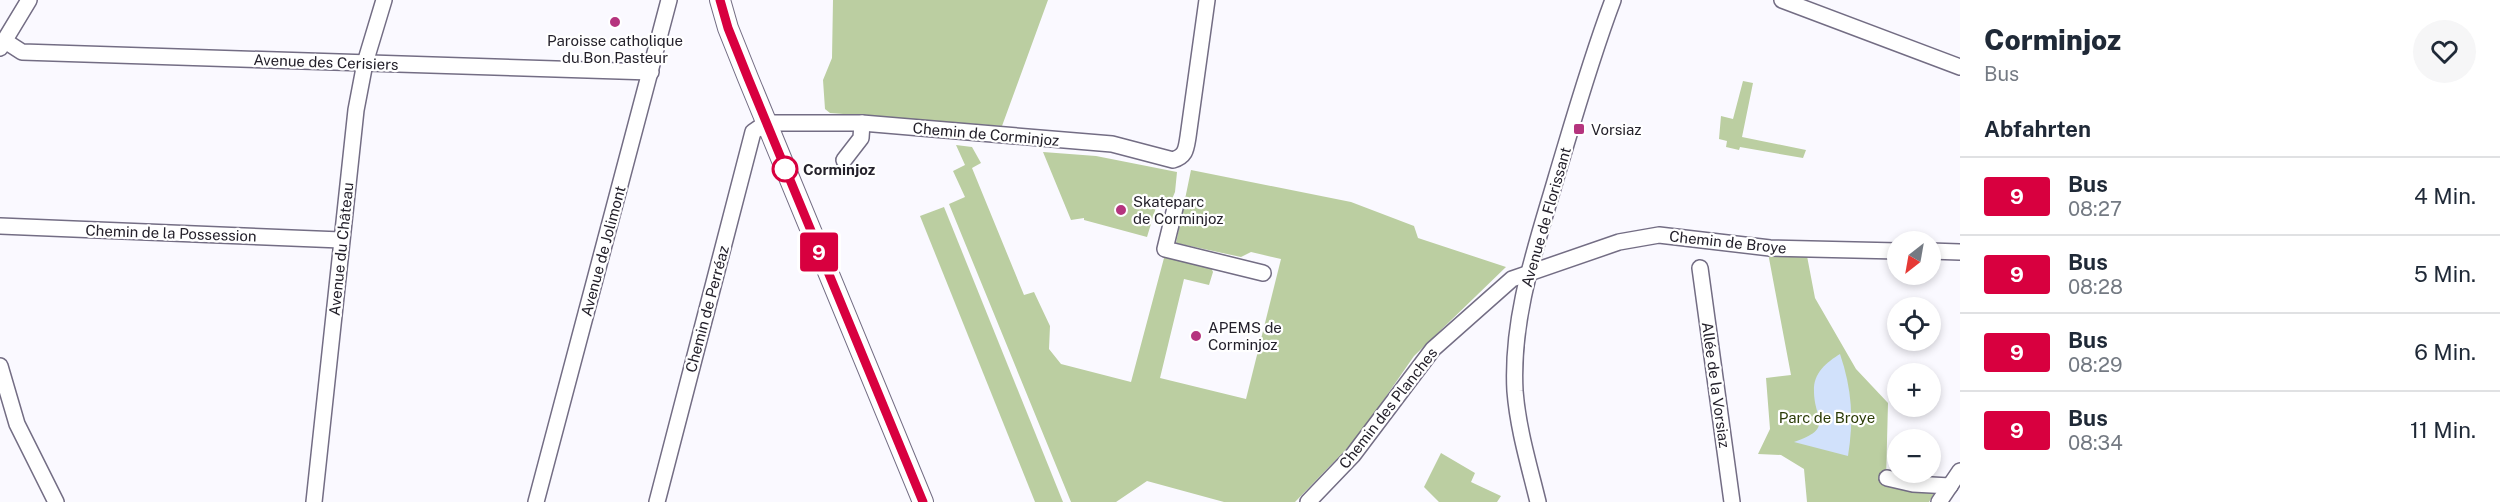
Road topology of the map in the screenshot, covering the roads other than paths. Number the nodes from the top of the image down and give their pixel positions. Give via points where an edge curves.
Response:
1 (29, 0) edge
2 (384, 0) edge
3 (669, 0) edge
4 (720, 0) edge
5 (1207, 0) edge
6 (1613, 0) edge
7 (1782, 0) edge
8 (3, 44) edge
9 (366, 63) junction
10 (1960, 68) edge
11 (651, 72) junction
12 (766, 123) junction
13 (862, 123) junction
14 (844, 160) dead end
15 (1175, 208) dead end
16 (0, 226) edge
17 (341, 240) junction
18 (1887, 250) edge
19 (1941, 251) edge
20 (1960, 252) edge
21 (1700, 268) dead end
22 (1263, 273) dead end
23 (1528, 273) junction
24 (0, 366) edge
25 (1960, 471) edge
26 (1909, 483) edge
27 (1950, 486) junction
28 (56, 502) edge
29 (314, 502) edge
30 (536, 502) edge
31 (657, 502) edge
32 (923, 502) edge
33 (1308, 502) edge
34 (1538, 502) edge
35 (1732, 502) edge
36 (1939, 502) edge

1 - 8 street
2 - 9 street, Avenue du Château
3 - 11 street, Avenue de Jolimont
4 - 12 main road
5 - 13 street, Chemin de Corminjoz via 1188,137 1181,158 1173,160 1112,144
6 - 23 street, Avenue de Florissant
7 - 10 street
8 - 9 street, Avenue des Cerisiers via 22,52
9 - 11 street, Avenue des Cerisiers
9 - 17 street, Avenue du Château via 356,110
11 - 30 street, Avenue de Jolimont
12 - 13 street, Chemin de Corminjoz
12 - 31 street, Chemin de Perréaz via 753,132
12 - 32 main road
13 - 14 street via 861,138
15 - 22 street via 1165,249
16 - 17 street, Chemin de la Possession
17 - 29 street, Avenue du Château
18 - 23 street, Chemin de Broye via 1770,248 1659,235 1619,242
19 - 20 street
21 - 35 street, Allée de la Vorsiaz
23 - 33 street, Chemin des Planches via 1512,279 1432,349 1353,455
23 - 34 street, Avenue de Florissant via 1515,369 1517,412
24 - 28 street via 17,424
25 - 27 street
26 - 27 street
27 - 36 street

